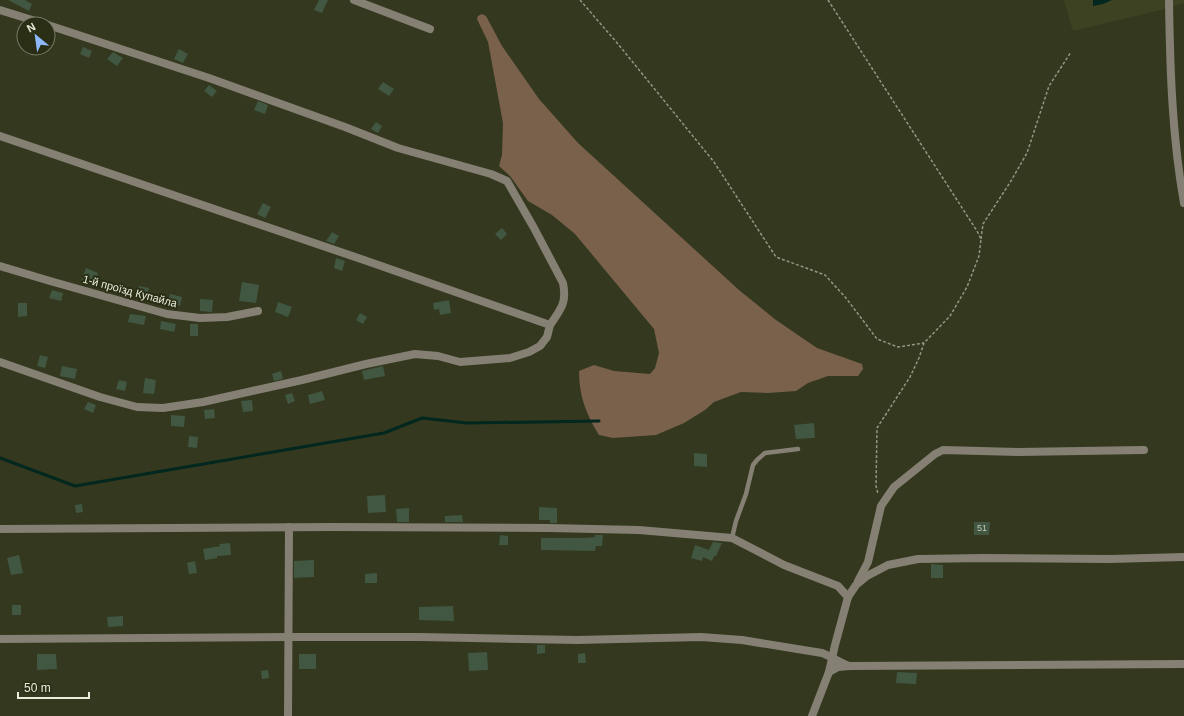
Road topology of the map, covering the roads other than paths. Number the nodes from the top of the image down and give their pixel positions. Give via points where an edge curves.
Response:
1 (354, 0) edge
2 (1169, 0) edge
3 (0, 10) edge
4 (19, 16) edge
5 (56, 28) edge
6 (430, 29) dead end
7 (0, 136) edge
8 (1184, 203) edge
9 (0, 266) edge
10 (258, 311) dead end
11 (550, 325) junction
12 (0, 362) edge
13 (798, 450) dead end
14 (1144, 450) dead end
15 (289, 527) junction
16 (0, 529) edge
17 (732, 538) junction
18 (1184, 557) edge
19 (856, 585) junction
20 (848, 597) junction
21 (288, 637) junction
22 (0, 639) edge
23 (832, 657) junction
24 (1184, 664) edge
25 (849, 666) junction
26 (829, 672) junction
27 (288, 716) edge
28 (812, 716) edge

1 - 6 street
2 - 8 street via 1173,120
3 - 4 street
5 - 11 street via 209,78 345,126 398,148 491,174 507,181 563,283 564,301
7 - 11 street
9 - 10 street, 1-й проїзд Купайла via 167,314 200,318 227,317
11 - 12 street via 547,337 540,346 510,358 460,362 438,356 415,354 202,402 163,408 137,406 100,397
13 - 17 lane via 765,453 753,465
14 - 19 street via 943,450 894,487 881,506 868,562
15 - 16 street
15 - 17 street via 639,530
15 - 21 street
17 - 20 street via 784,566 838,586
18 - 19 street via 918,559 888,565
19 - 20 street
20 - 23 street
21 - 22 street
21 - 23 street via 577,640 730,638 822,653
21 - 27 street
23 - 25 street via 836,662
23 - 26 street
24 - 25 street
25 - 26 street via 838,667
26 - 28 street

